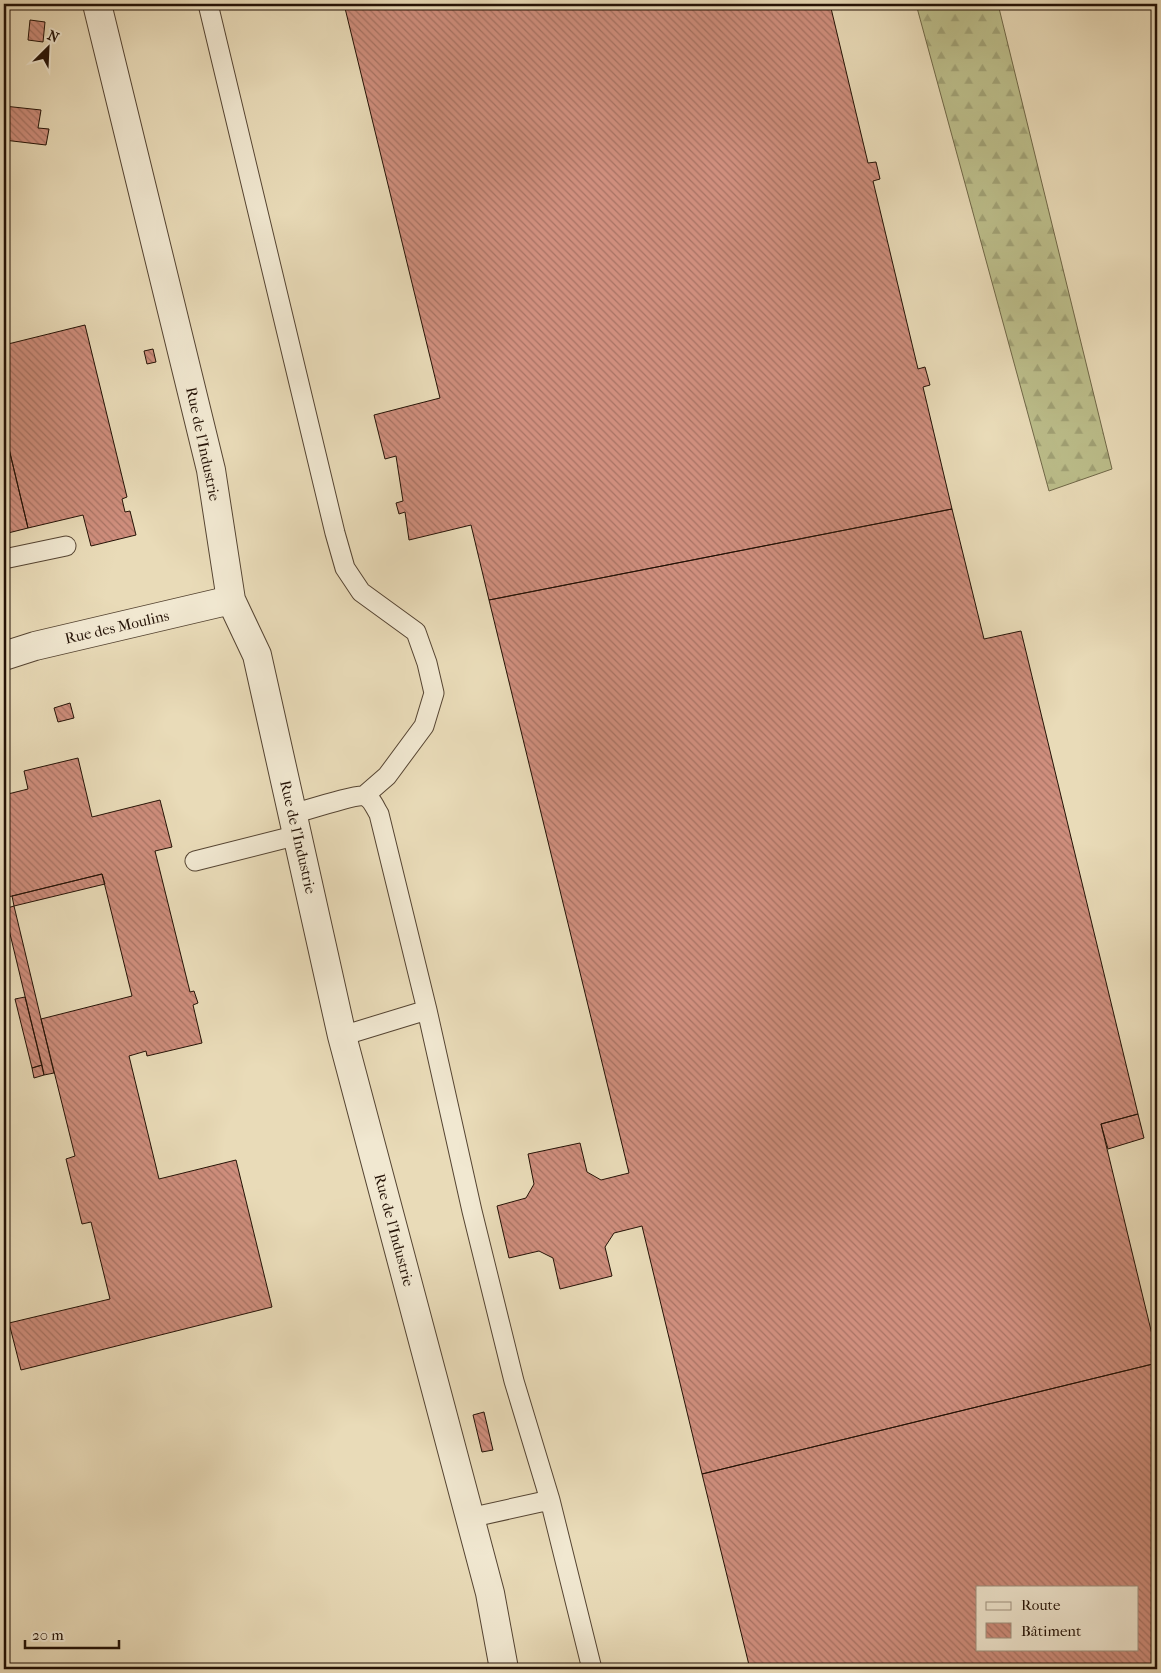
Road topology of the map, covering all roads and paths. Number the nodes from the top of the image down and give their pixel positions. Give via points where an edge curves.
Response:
1 (98, 4) edge
2 (208, 4) edge
3 (66, 546) dead end
4 (4, 559) edge
5 (231, 600) junction
6 (4, 656) edge
7 (364, 796) junction
8 (295, 824) junction
9 (195, 862) dead end
10 (427, 1010) junction
11 (342, 1036) junction
12 (550, 1500) junction
13 (470, 1518) junction
14 (504, 1669) edge
15 (592, 1669) edge

1 - 5 street, Rue de l'Industrie via 211,470
2 - 7 lane via 345,568 361,592 416,632 434,693 424,726 387,776
3 - 4 lane
5 - 6 street, Rue des Moulins
5 - 8 street, Rue de l'Industrie via 257,655
7 - 8 lane via 352,797
7 - 10 lane via 379,814
8 - 9 lane
8 - 11 street, Rue de l'Industrie
10 - 11 lane
10 - 12 lane via 514,1381
11 - 13 street, Rue de l'Industrie
12 - 13 lane
12 - 15 lane
13 - 14 street, Rue de l'Industrie via 490,1594

